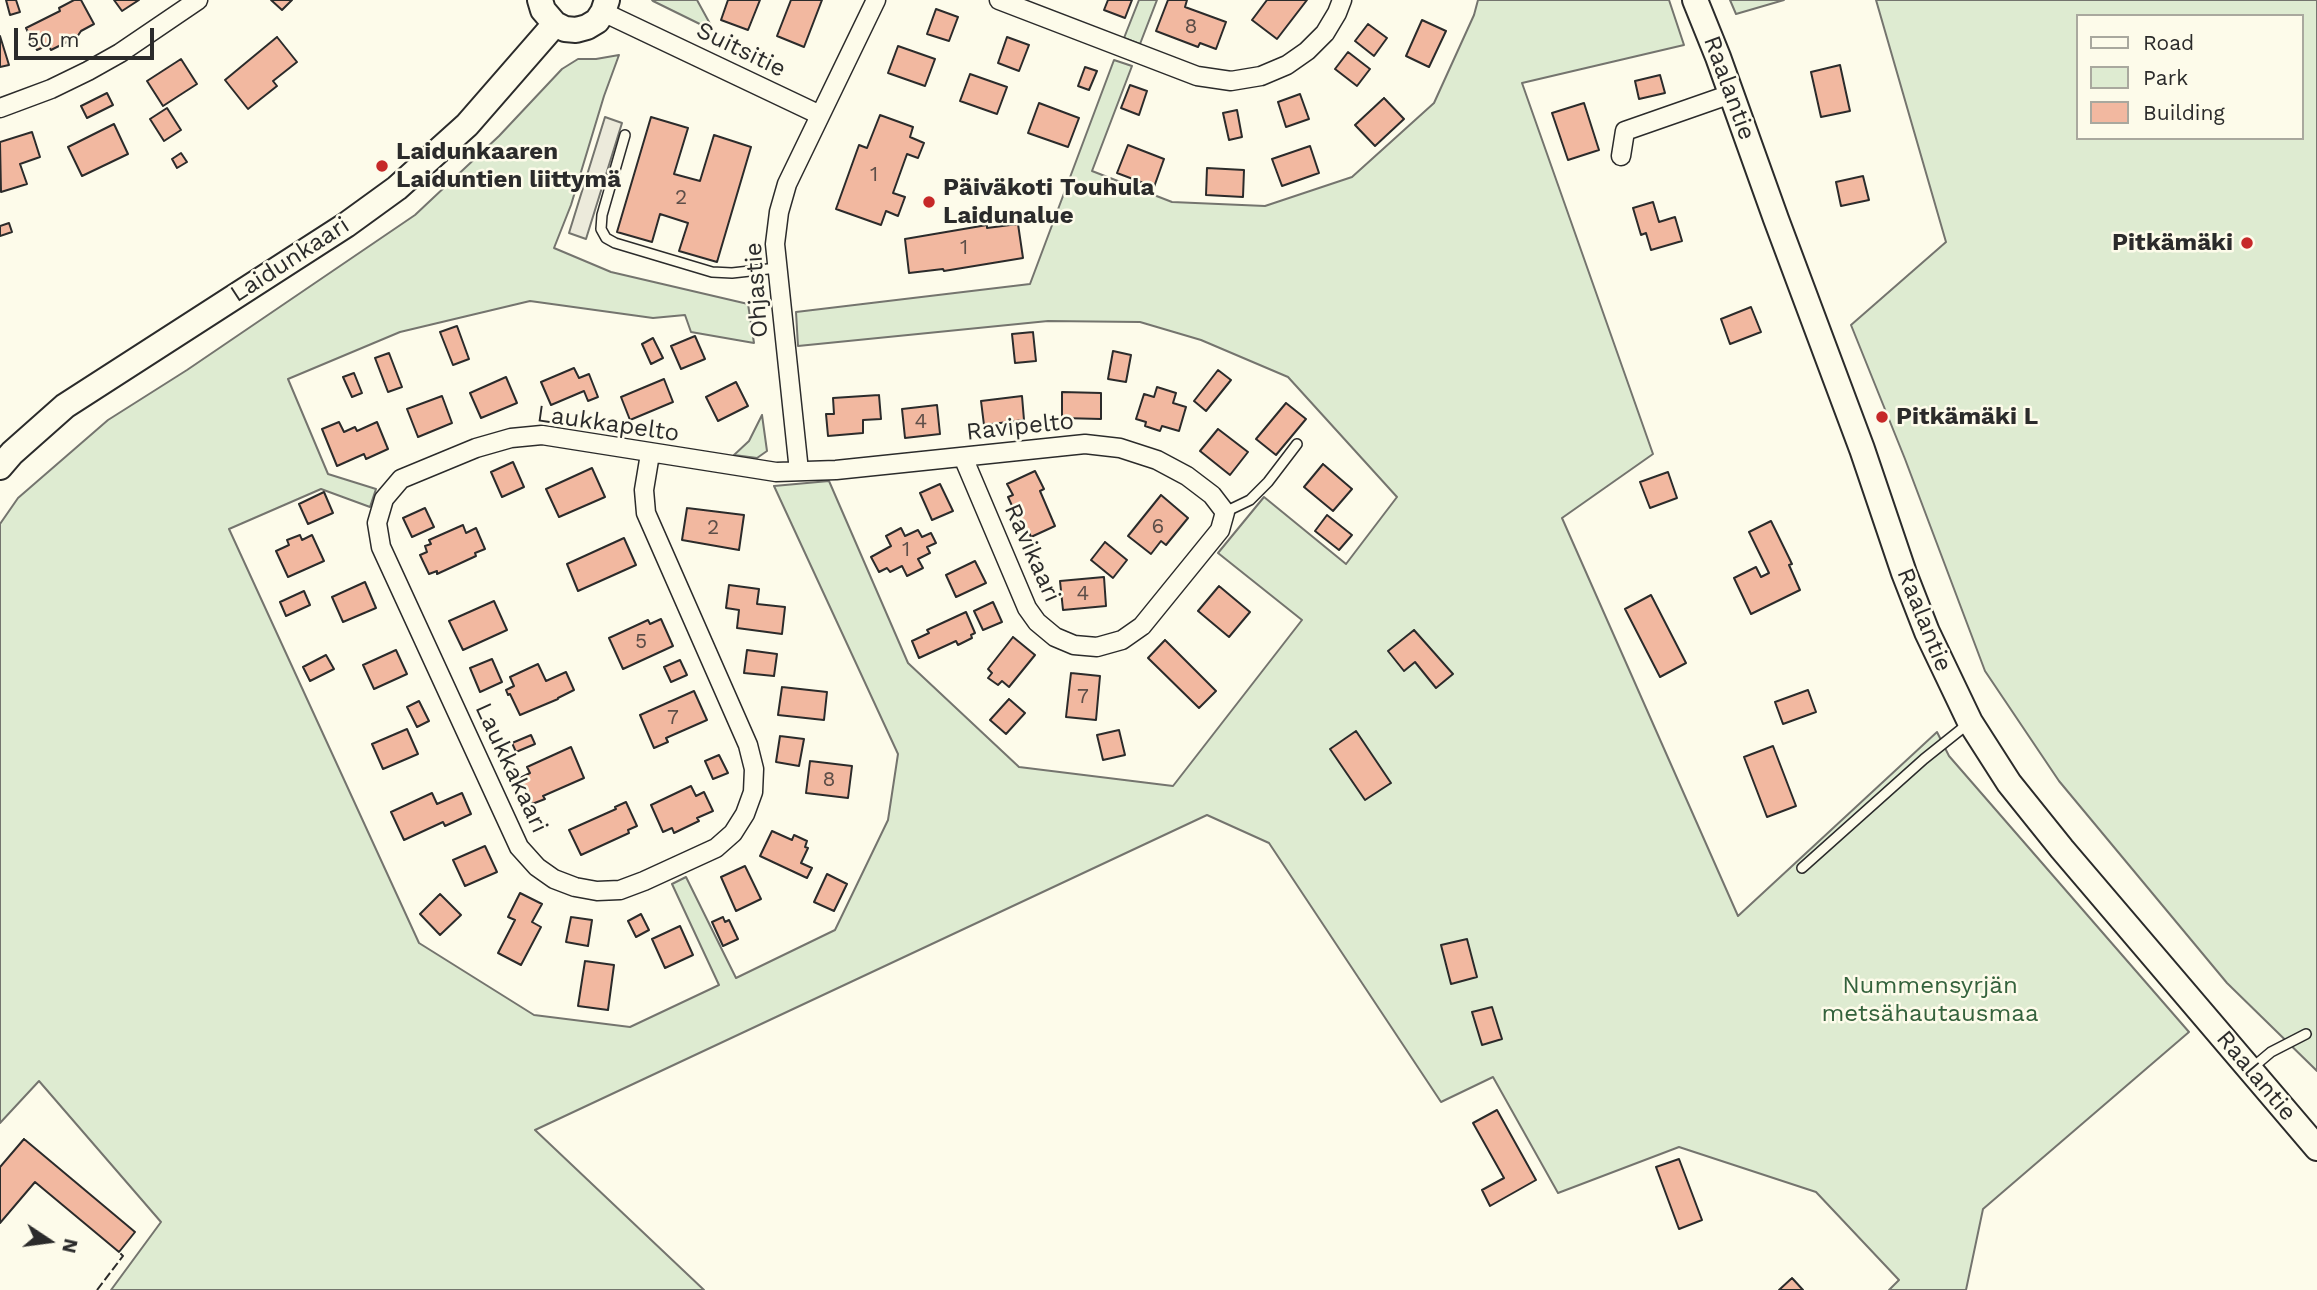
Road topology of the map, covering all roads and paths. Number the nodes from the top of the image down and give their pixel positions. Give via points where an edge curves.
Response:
1 (198, 0) edge
2 (540, 0) edge
3 (876, 0) edge
4 (999, 0) edge
5 (1342, 0) edge
6 (1695, 0) edge
7 (605, 6) edge
8 (555, 24) junction
9 (1731, 94) junction
10 (0, 108) edge
11 (820, 115) junction
12 (625, 135) dead end
13 (1621, 156) dead end
14 (777, 268) junction
15 (1297, 444) dead end
16 (650, 454) junction
17 (963, 457) junction
18 (0, 467) edge
19 (799, 471) junction
20 (384, 499) joint
21 (1225, 512) junction
22 (1970, 722) junction
23 (1802, 868) dead end
24 (2306, 1034) dead end
25 (2250, 1069) junction
26 (2317, 1148) edge

1 - 10 street via 88,71
2 - 8 street
3 - 11 street, Ohjastie
4 - 5 street via 1197,76 1231,81 1261,76 1307,51 1325,33
6 - 9 street, Raalantie
7 - 8 street via 597,21 587,27 565,29
7 - 11 street, Suitsitie
8 - 18 street, Laidunkaari via 467,125 397,188 65,405
9 - 13 street via 1625,131
9 - 22 street, Raalantie via 1913,597
11 - 14 street, Ohjastie via 787,184 779,212
12 - 14 lane via 602,215 606,238 712,272
14 - 19 street, Ohjastie
15 - 21 lane via 1250,500
16 - 19 street, Laukkapelto via 758,470
16 - 20 street, Laukkapelto via 542,435 511,438 401,479
16 - 20 street, Laukkakaari via 644,489 646,513 748,745 753,792 745,814 716,848 620,890 597,891 554,879 519,848 381,547 377,523
17 - 19 street, Ravipelto
17 - 21 street, Ravipelto via 1085,444 1120,448 1188,476
17 - 21 street, Ravikaari via 1027,608 1055,637 1074,645 1113,643 1142,625 1220,530
22 - 23 lane
22 - 25 street, Raalantie via 2047,831
24 - 25 lane
25 - 26 street, Raalantie

